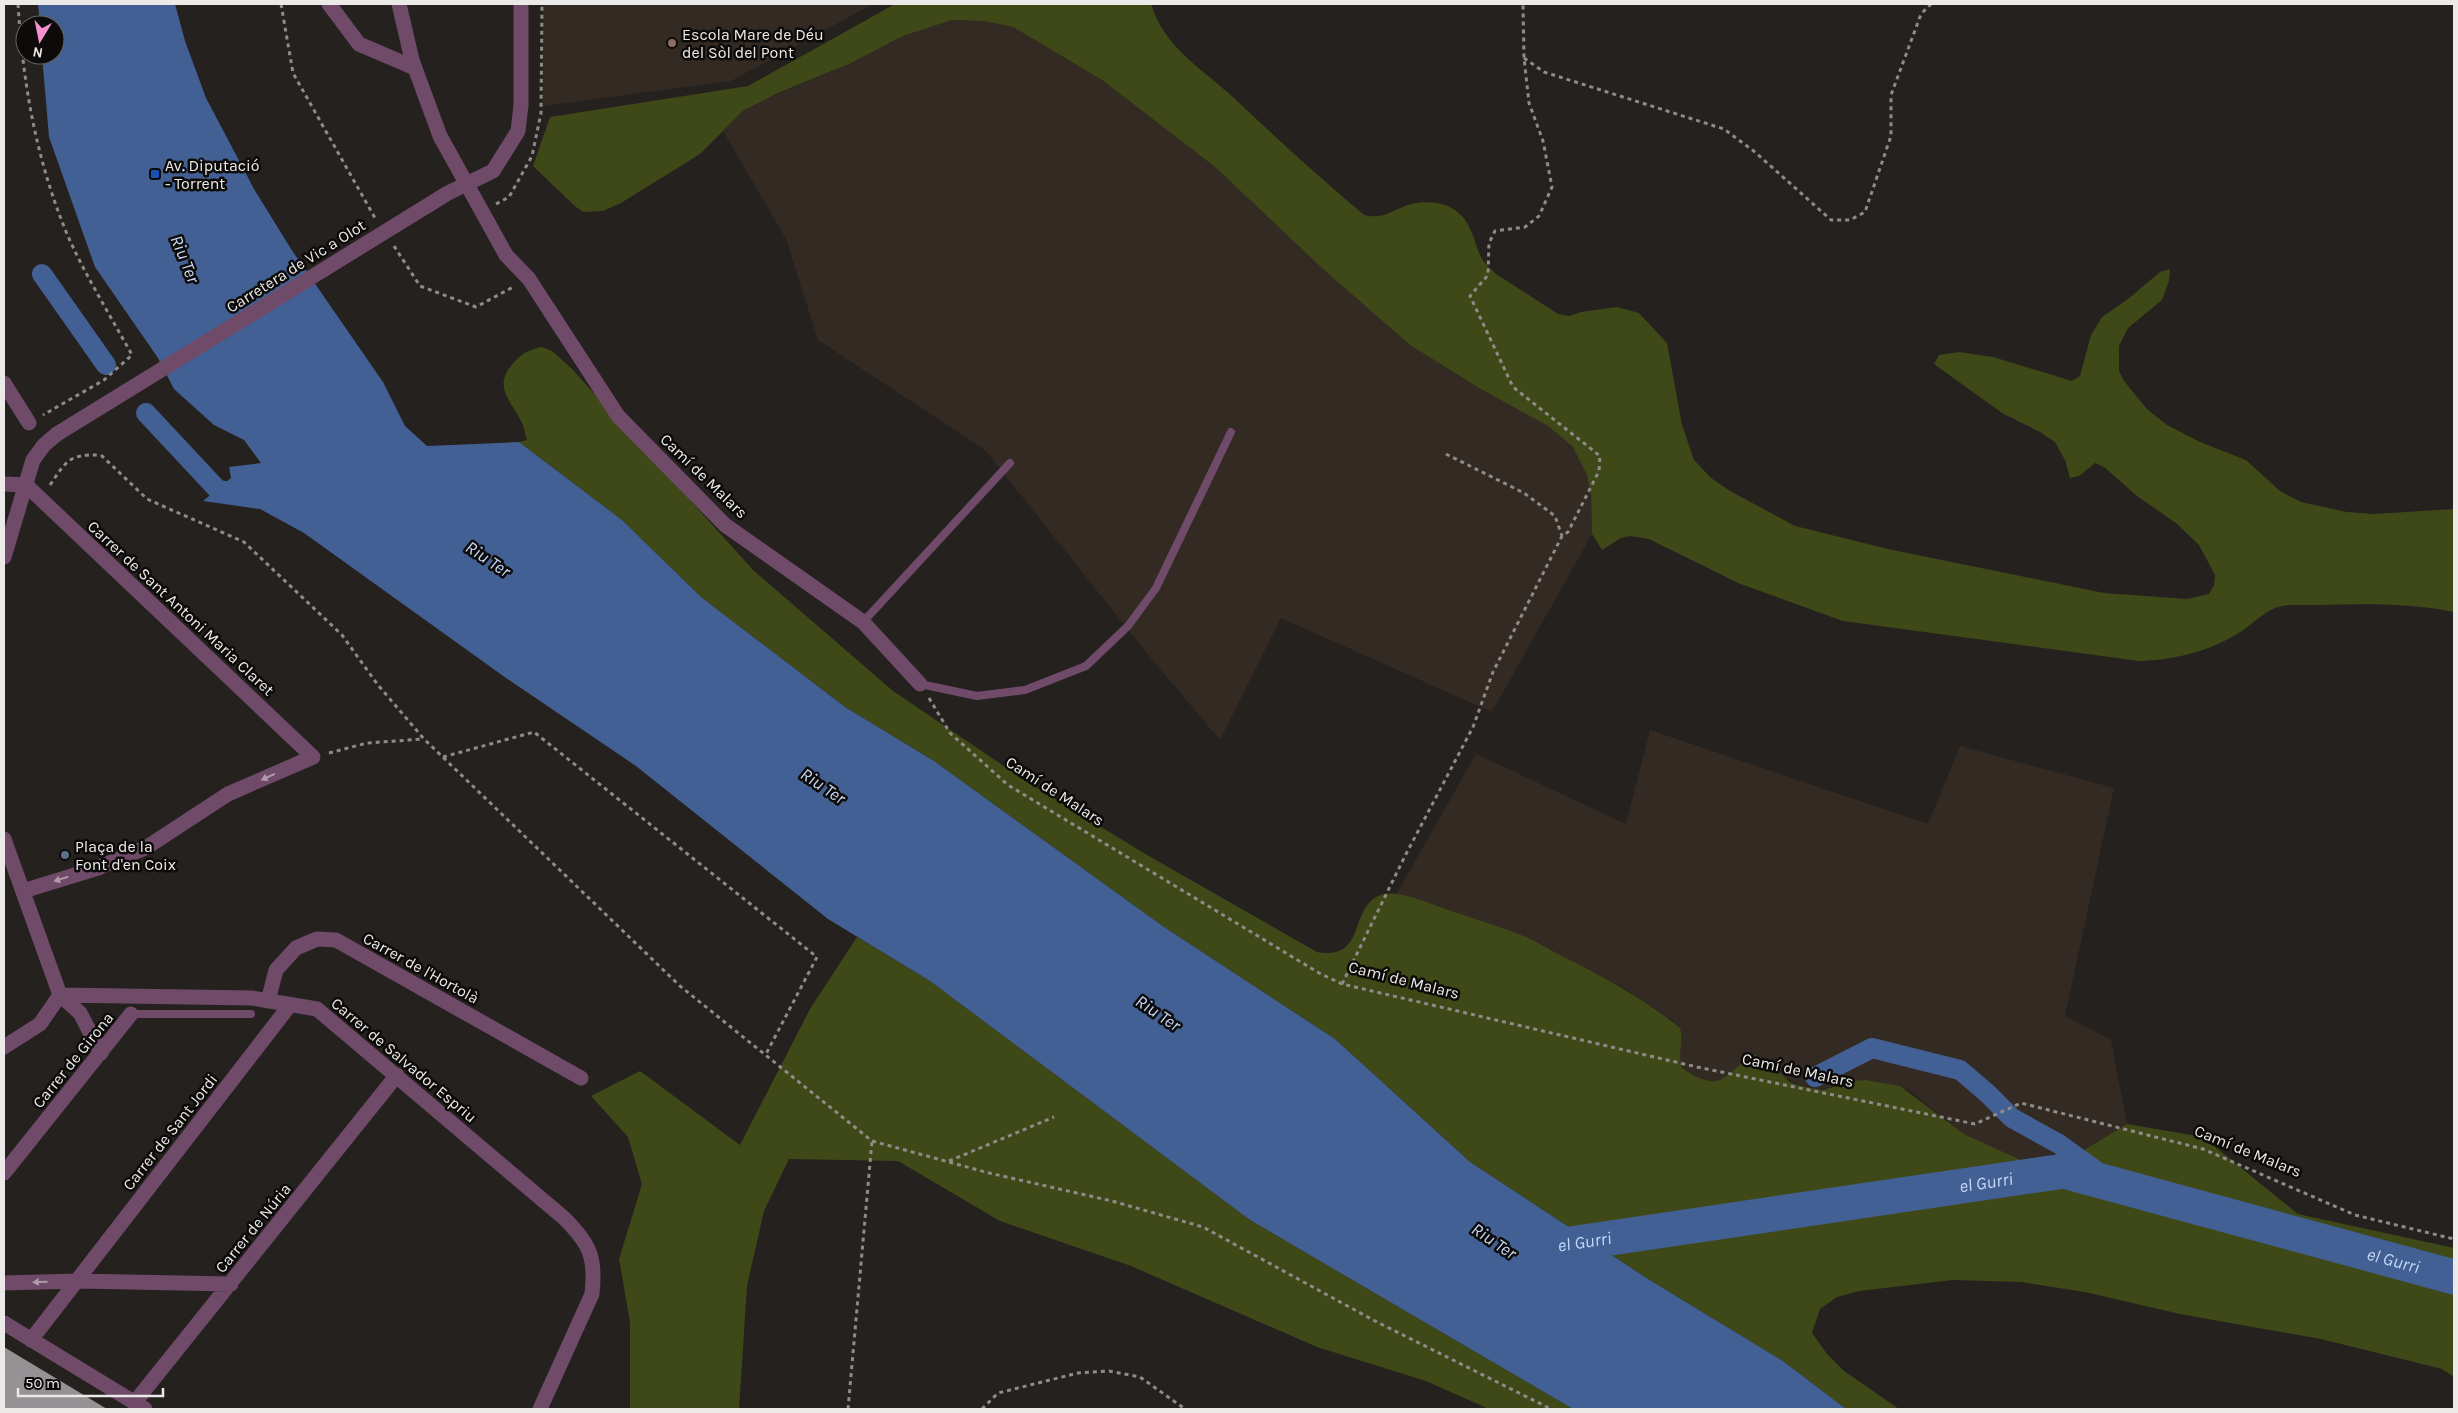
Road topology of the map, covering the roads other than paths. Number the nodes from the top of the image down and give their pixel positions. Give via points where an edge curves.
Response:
1 (329, 4) edge
2 (399, 4) edge
3 (521, 4) edge
4 (415, 68) junction
5 (4, 382) edge
6 (29, 424) road end
7 (1231, 432) dead end
8 (1010, 463) dead end
9 (4, 484) edge
10 (26, 485) junction
11 (4, 557) edge
12 (863, 622) junction
13 (920, 684) joint
14 (4, 839) edge
15 (23, 891) junction
16 (60, 994) junction
17 (268, 1002) junction
18 (290, 1005) junction
19 (131, 1014) joint
20 (251, 1014) dead end
21 (4, 1047) edge
22 (101, 1053) junction
23 (397, 1076) junction
24 (581, 1078) dead end
25 (4, 1173) edge
26 (77, 1281) junction
27 (4, 1283) edge
28 (231, 1284) junction
29 (4, 1323) edge
30 (30, 1340) junction
31 (140, 1406) edge
32 (540, 1409) edge

1 - 4 street via 359,44
2 - 4 street, Camí de Malars
3 - 10 street, Carretera de Vic a Olot, bridge via 518,130 493,171 448,193 57,434 33,460
4 - 12 street, Camí de Malars via 440,136 506,255 528,279 618,416 724,525
5 - 6 street
7 - 13 lane via 1156,588 1128,626 1086,666 1025,690 977,696
8 - 12 lane
9 - 10 street
10 - 11 street, Carretera de Vic a Olot
10 -> 15 street, Carrer de Sant Antoni Maria Claret via 313,757 228,794 147,847 98,868
12 - 13 street, Camí de Malars
14 - 15 street
15 - 16 street
16 - 17 street, Carrer de Salvador Espriu via 252,998
16 - 21 street via 40,1024
16 - 22 street via 80,1013
17 - 18 street, Carrer de Salvador Espriu
17 - 24 street, Carrer de l'Hortolà via 276,970 296,948 317,939 336,940
18 - 23 street, Carrer de Salvador Espriu via 317,1009
18 - 26 street, Carrer de Sant Jordi
19 - 20 lane, Carrer de Girona
19 - 22 street, Carrer de Girona
22 - 25 street, Carrer de Girona
23 - 28 street, Carrer de Núria
23 - 32 street, Carrer de Salvador Espriu via 584,1238 591,1256 592,1294
26 -> 27 street
26 - 28 street
26 - 30 street, Carrer de Sant Jordi
28 - 31 street, Carrer de Núria
29 - 30 street
30 - 31 street

